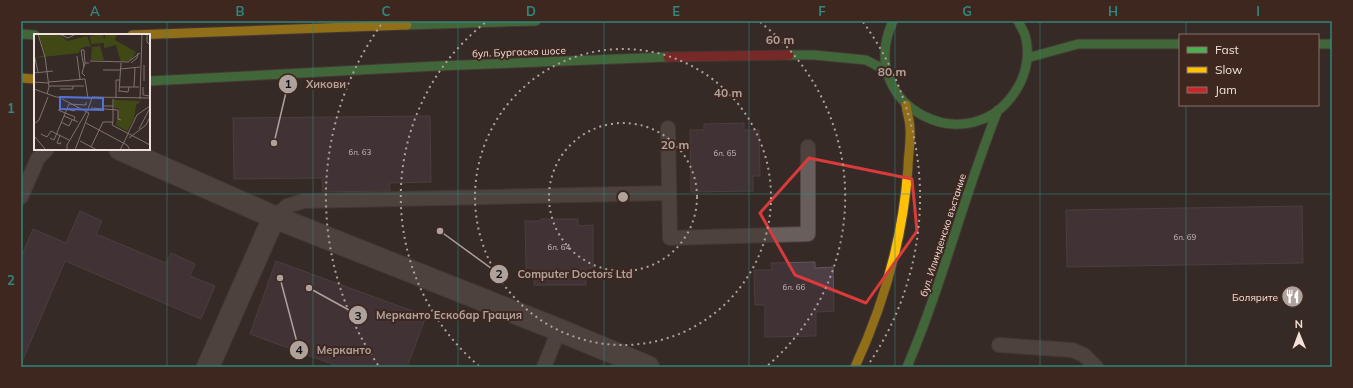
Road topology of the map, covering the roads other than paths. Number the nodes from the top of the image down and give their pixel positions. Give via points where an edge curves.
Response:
1 (536, 21) edge
2 (1018, 21) edge
3 (889, 24) edge
4 (21, 34) edge
5 (150, 34) edge
6 (34, 35) edge
7 (1179, 44) edge
8 (1319, 44) edge
9 (1332, 44) edge
10 (1027, 58) junction
11 (887, 71) junction
12 (21, 78) edge
13 (34, 79) edge
14 (150, 81) edge
15 (906, 105) junction
16 (998, 110) junction
17 (668, 128) dead end
18 (808, 147) dead end
19 (46, 150) edge
20 (122, 150) edge
21 (669, 193) junction
22 (21, 197) edge
23 (274, 216) junction
24 (559, 330) junction
25 (999, 345) dead end
26 (637, 365) edge
27 (208, 367) edge
28 (544, 367) edge
29 (854, 367) edge
30 (907, 367) edge
31 (1096, 367) edge

1 - 5 main road
2 - 10 main road via 1025,34
3 - 11 main road via 884,51
4 - 6 main road
7 - 10 main road via 1078,44
8 - 9 main road
10 - 16 main road via 1020,84 1004,107
11 - 14 main road, бул. Бургаско шосе via 866,60 814,55 703,56
11 - 15 main road via 893,88
12 - 13 main road
15 - 16 main road via 927,119 953,125 980,121
15 - 29 main road via 910,129 901,228 887,284 868,339
16 - 30 main road, бул. Илинденско въстание via 969,185 923,332
17 - 21 lane
18 - 21 lane via 808,234 670,238
19 - 22 lane via 38,158
20 - 23 street
21 - 23 lane via 304,201 287,206
23 - 24 street
23 - 27 street
24 - 26 street
24 - 28 lane
25 - 31 lane via 1072,350 1084,355

